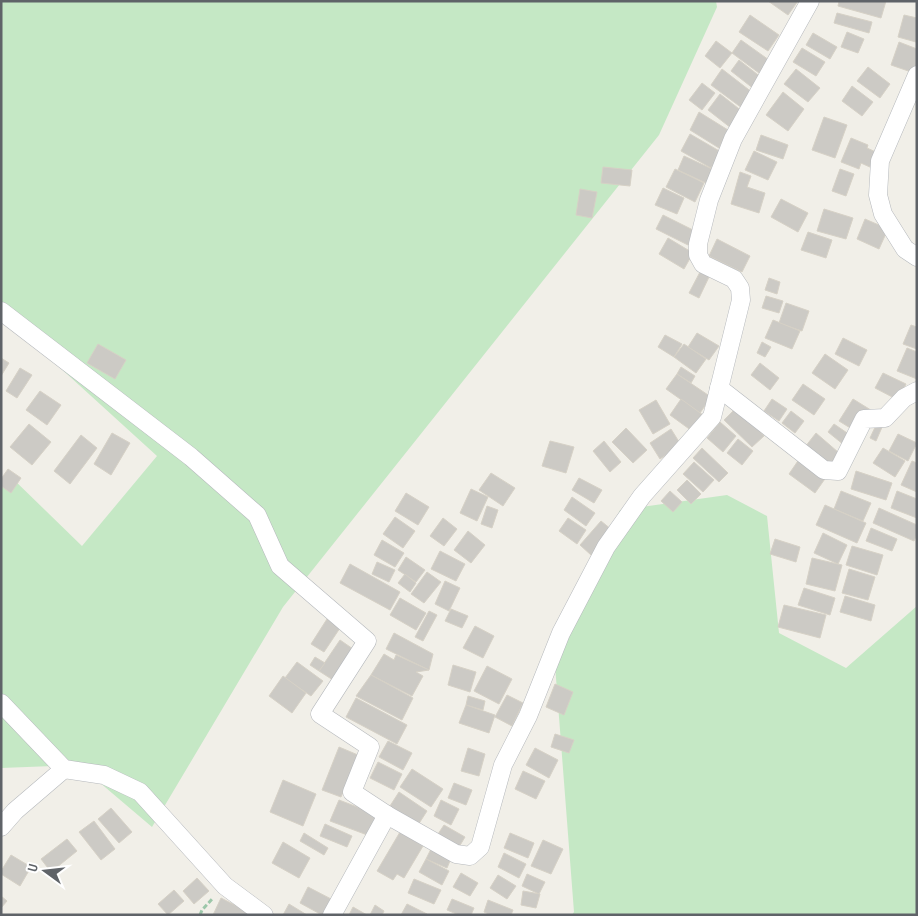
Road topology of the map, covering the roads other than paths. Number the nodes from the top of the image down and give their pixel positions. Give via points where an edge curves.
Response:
1 (810, 1) edge
2 (917, 75) edge
3 (917, 257) edge
4 (1, 311) edge
5 (719, 388) junction
6 (917, 391) edge
7 (1, 703) edge
8 (64, 769) junction
9 (387, 815) junction
10 (1, 827) edge
11 (264, 915) edge
12 (332, 915) edge

1 - 5 street via 733,140 709,200 698,244 698,255 703,264 734,279 740,288 741,300
2 - 3 street via 880,161 878,195 883,214 905,249
4 - 9 street via 191,457 257,515 280,566 367,641 320,714 370,747 352,792
5 - 6 street via 824,470 838,471 864,419 885,418 904,398
5 - 9 street via 712,417 642,496 606,548 574,608 528,716 503,765 480,847 470,856 456,854
7 - 8 street
8 - 10 street
8 - 11 street via 104,775 140,792 225,886
9 - 12 street

